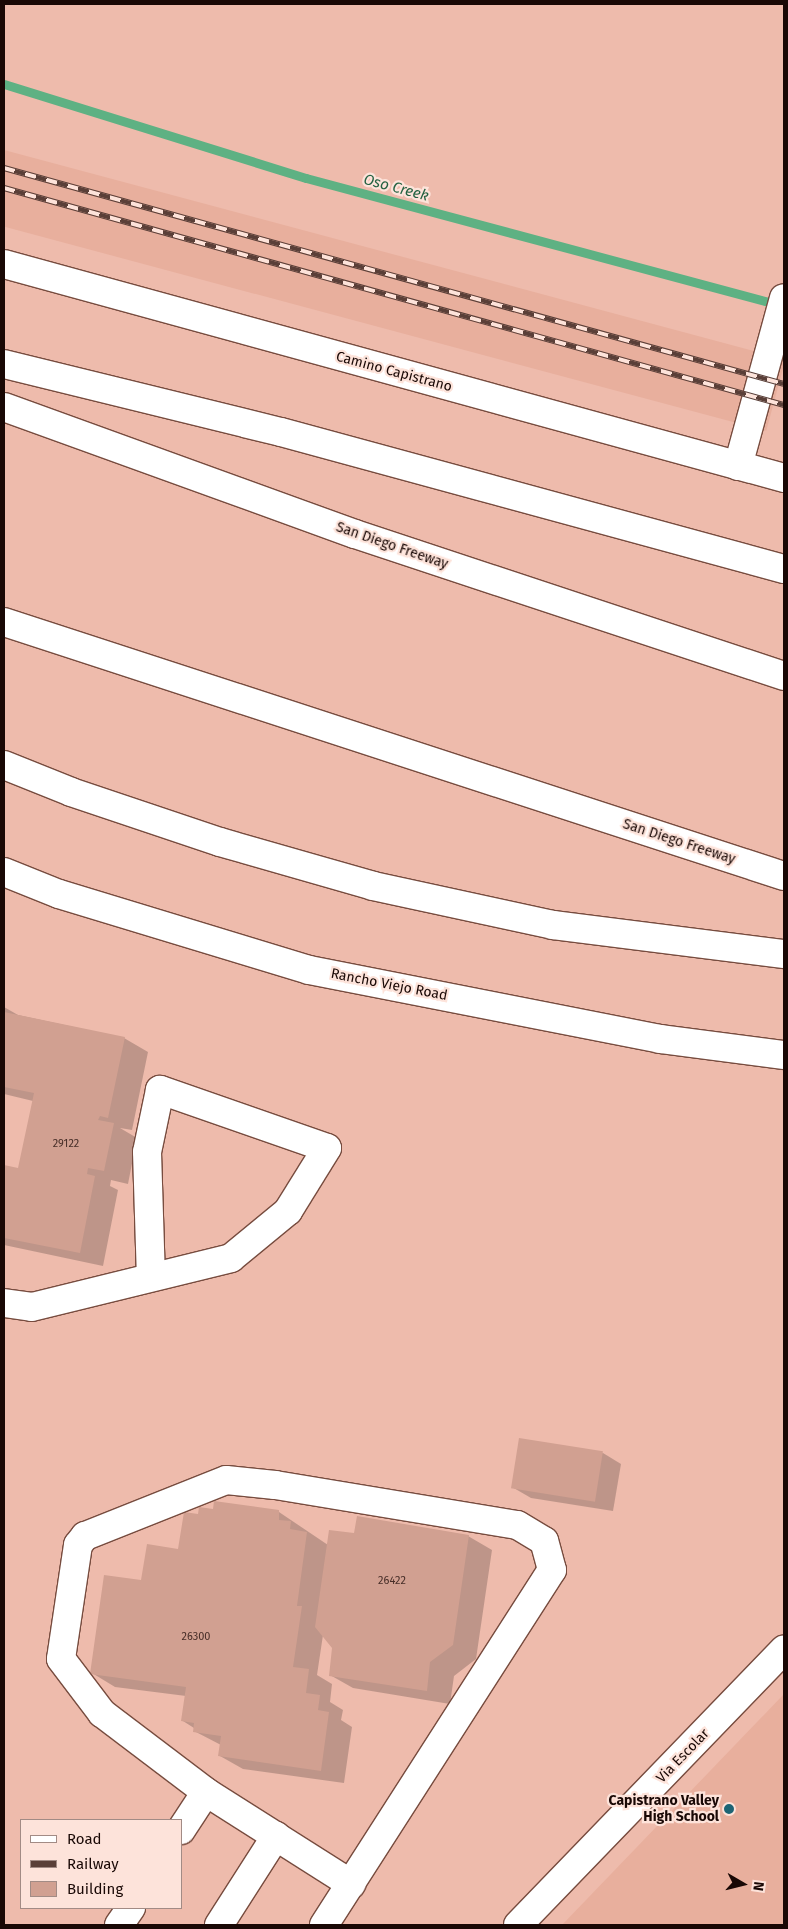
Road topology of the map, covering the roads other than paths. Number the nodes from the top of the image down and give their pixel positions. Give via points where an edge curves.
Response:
1 (4, 264) edge
2 (784, 298) edge
3 (4, 364) edge
4 (4, 407) edge
5 (738, 466) junction
6 (784, 478) edge
7 (784, 568) edge
8 (4, 622) edge
9 (784, 676) edge
10 (4, 765) edge
11 (4, 872) edge
12 (784, 876) edge
13 (784, 954) edge
14 (784, 1055) edge
15 (151, 1277) junction
16 (4, 1303) edge
17 (784, 1650) edge
18 (206, 1792) junction
19 (182, 1828) edge
20 (276, 1836) junction
21 (351, 1884) junction
22 (130, 1909) edge
23 (119, 1925) edge
24 (219, 1925) edge
25 (324, 1925) edge
26 (518, 1925) edge

1 - 5 main road, Camino Capistrano
2 - 5 main road
3 - 7 main road via 281,432
4 - 9 main road, San Diego Freeway via 355,534
5 - 6 main road, Camino Capistrano
8 - 12 main road, San Diego Freeway
10 - 13 main road via 71,792 220,842 373,886 553,925
11 - 14 main road, Rancho Viejo Road via 59,894 309,970 660,1038
15 - 15 main road via 147,1152 160,1090 327,1148 288,1211 230,1258
15 - 16 main road via 32,1307
17 - 26 main road, Via Escolar
18 - 19 main road
18 - 20 main road
18 - 21 main road via 102,1713 61,1659 78,1545 85,1536 226,1480 275,1485 517,1525 544,1541 552,1570
20 - 21 main road
20 - 24 main road
21 - 25 main road
22 - 23 main road

